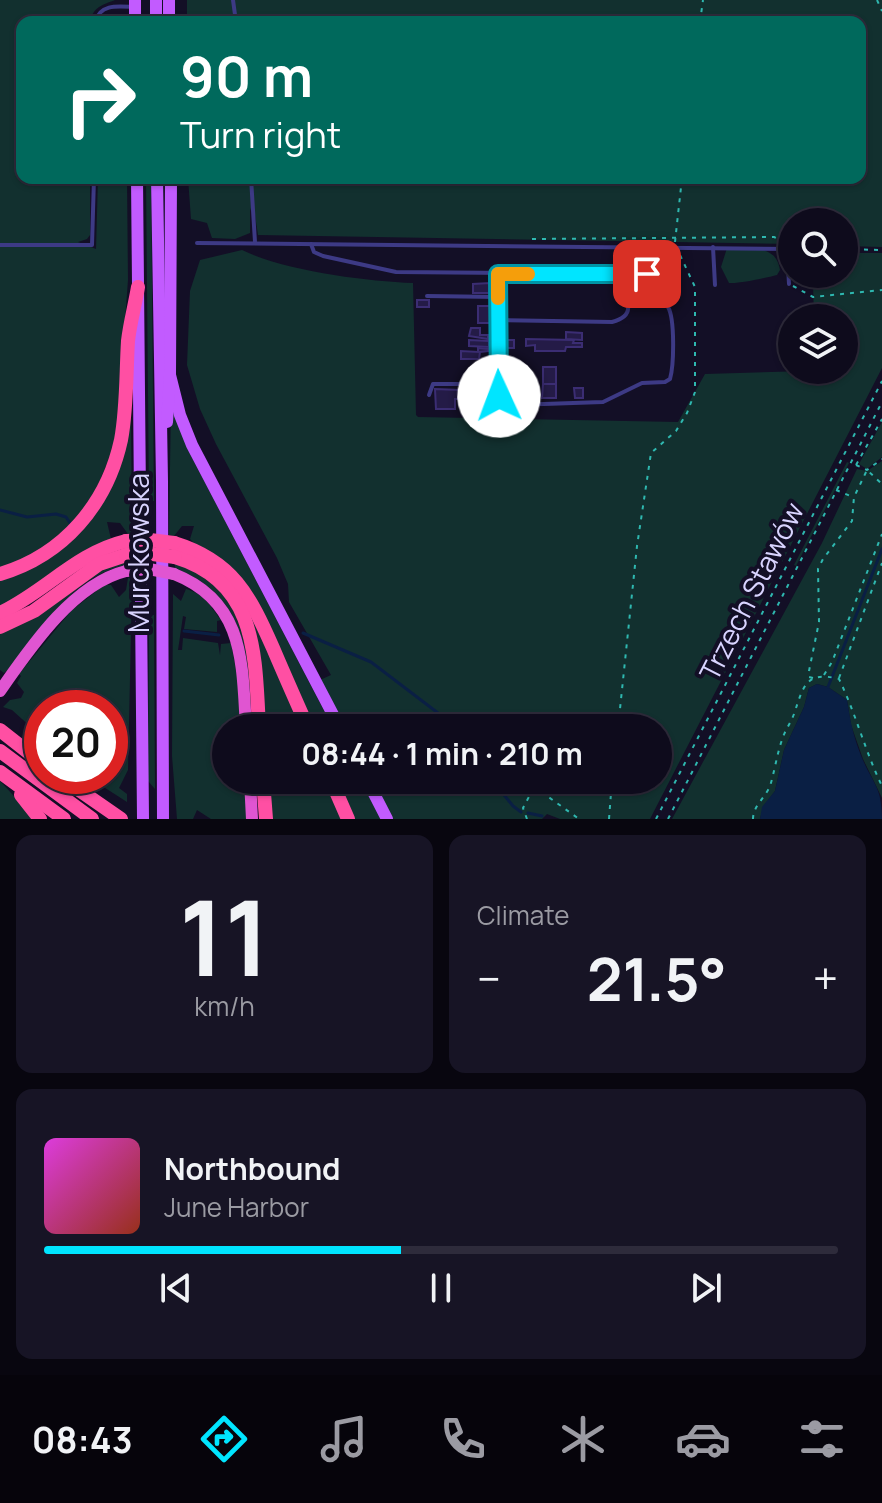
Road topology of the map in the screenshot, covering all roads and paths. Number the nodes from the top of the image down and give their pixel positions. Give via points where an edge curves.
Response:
1 (877, 0) edge
2 (135, 3) edge
3 (882, 11) edge
4 (97, 16) edge
5 (94, 184) edge
6 (137, 184) edge
7 (157, 184) edge
8 (171, 184) edge
9 (251, 184) edge
10 (681, 184) edge
11 (675, 238) junction
12 (533, 239) dead end
13 (778, 239) edge
14 (255, 242) junction
15 (197, 243) dead end
16 (311, 244) junction
17 (0, 245) edge
18 (674, 246) junction
19 (713, 247) junction
20 (778, 249) edge
21 (858, 249) edge
22 (882, 250) edge
23 (498, 274) junction
24 (614, 274) junction
25 (715, 285) dead end
26 (138, 287) junction
27 (796, 288) edge
28 (882, 290) edge
29 (427, 296) dead end
30 (498, 297) junction
31 (498, 320) junction
32 (170, 375) junction
33 (498, 378) junction
34 (882, 381) edge
35 (429, 395) dead end
36 (882, 402) edge
37 (882, 419) edge
38 (842, 458) junction
39 (882, 459) edge
40 (851, 462) junction
41 (856, 465) junction
42 (867, 470) junction
43 (162, 481) junction
44 (882, 484) edge
45 (836, 490) junction
46 (854, 497) junction
47 (882, 534) edge
48 (126, 548) junction
49 (175, 550) junction
50 (882, 563) edge
51 (0, 574) edge
52 (0, 613) edge
53 (0, 627) edge
54 (823, 675) junction
55 (815, 678) junction
56 (837, 678) junction
57 (0, 690) edge
58 (245, 714) edge
59 (258, 714) edge
60 (302, 714) edge
61 (333, 714) edge
62 (619, 714) edge
63 (0, 730) edge
64 (24, 749) edge
65 (0, 751) edge
66 (0, 774) edge
67 (882, 786) edge
68 (85, 794) edge
69 (251, 794) edge
70 (264, 794) edge
71 (337, 794) edge
72 (374, 794) edge
73 (611, 794) edge
74 (40, 819) edge
75 (64, 819) edge
76 (92, 819) edge
77 (121, 819) edge
78 (143, 819) edge
79 (163, 819) edge
80 (252, 819) edge
81 (266, 819) edge
82 (348, 819) edge
83 (387, 819) edge
84 (527, 819) edge
85 (579, 819) edge
86 (609, 819) edge
87 (656, 819) edge
88 (668, 819) edge
89 (753, 819) edge

1 - 3 path
2 - 4 lane via 106,8
5 - 17 lane via 92,245
6 - 26 main road, Murckowska
7 - 43 main road, Murckowska
8 - 32 main road
9 - 14 lane
10 - 11 path
11 - 12 path
11 - 13 path
11 - 18 path
14 - 15 lane
14 - 16 lane
16 - 18 lane
16 - 23 lane via 323,256 384,271
18 - 19 lane
18 - 62 path via 695,287 695,392 676,431 651,453
19 - 20 lane
19 - 25 lane
21 - 22 path
23 - 24 lane
23 - 30 lane
24 - 31 lane via 628,304 620,320
24 - 33 lane via 647,274 668,306 670,379 642,383 603,402 514,405 502,402
26 - 51 highway via 128,338 122,437 106,485 82,522 57,546
26 - 78 main road, Murckowska
27 - 28 path via 813,297
29 - 30 lane
30 - 31 lane
31 - 33 lane
32 - 43 main road
32 - 61 main road via 192,445
33 - 35 lane via 433,384
34 - 38 path, Trzech Stawów
36 - 40 path
37 - 41 path
38 - 40 path
38 - 87 path, Trzech Stawów
39 - 42 path
40 - 41 path
40 - 45 path
41 - 42 path
42 - 44 path
42 - 46 path
43 - 79 main road, Murckowska
45 - 46 path
45 - 88 path
46 - 55 path via 852,521 818,569 819,622 809,671
47 - 54 path
48 - 49 highway, bridge via 150,540
48 - 52 highway via 96,550
48 - 53 highway via 34,611
49 - 59 highway via 222,583 245,616
49 - 60 highway via 211,559 241,586
50 - 56 path
54 - 55 path
54 - 56 path
55 - 89 path via 801,690
56 - 67 path
57 - 58 highway, bridge via 66,607 99,581 149,569 197,584 230,622 241,659
63 - 64 highway
65 - 76 highway
66 - 74 highway
66 - 75 highway
68 - 77 highway
69 - 80 highway
70 - 81 highway
71 - 82 highway
72 - 83 main road
73 - 86 path
84 - 85 path via 523,808 532,791

